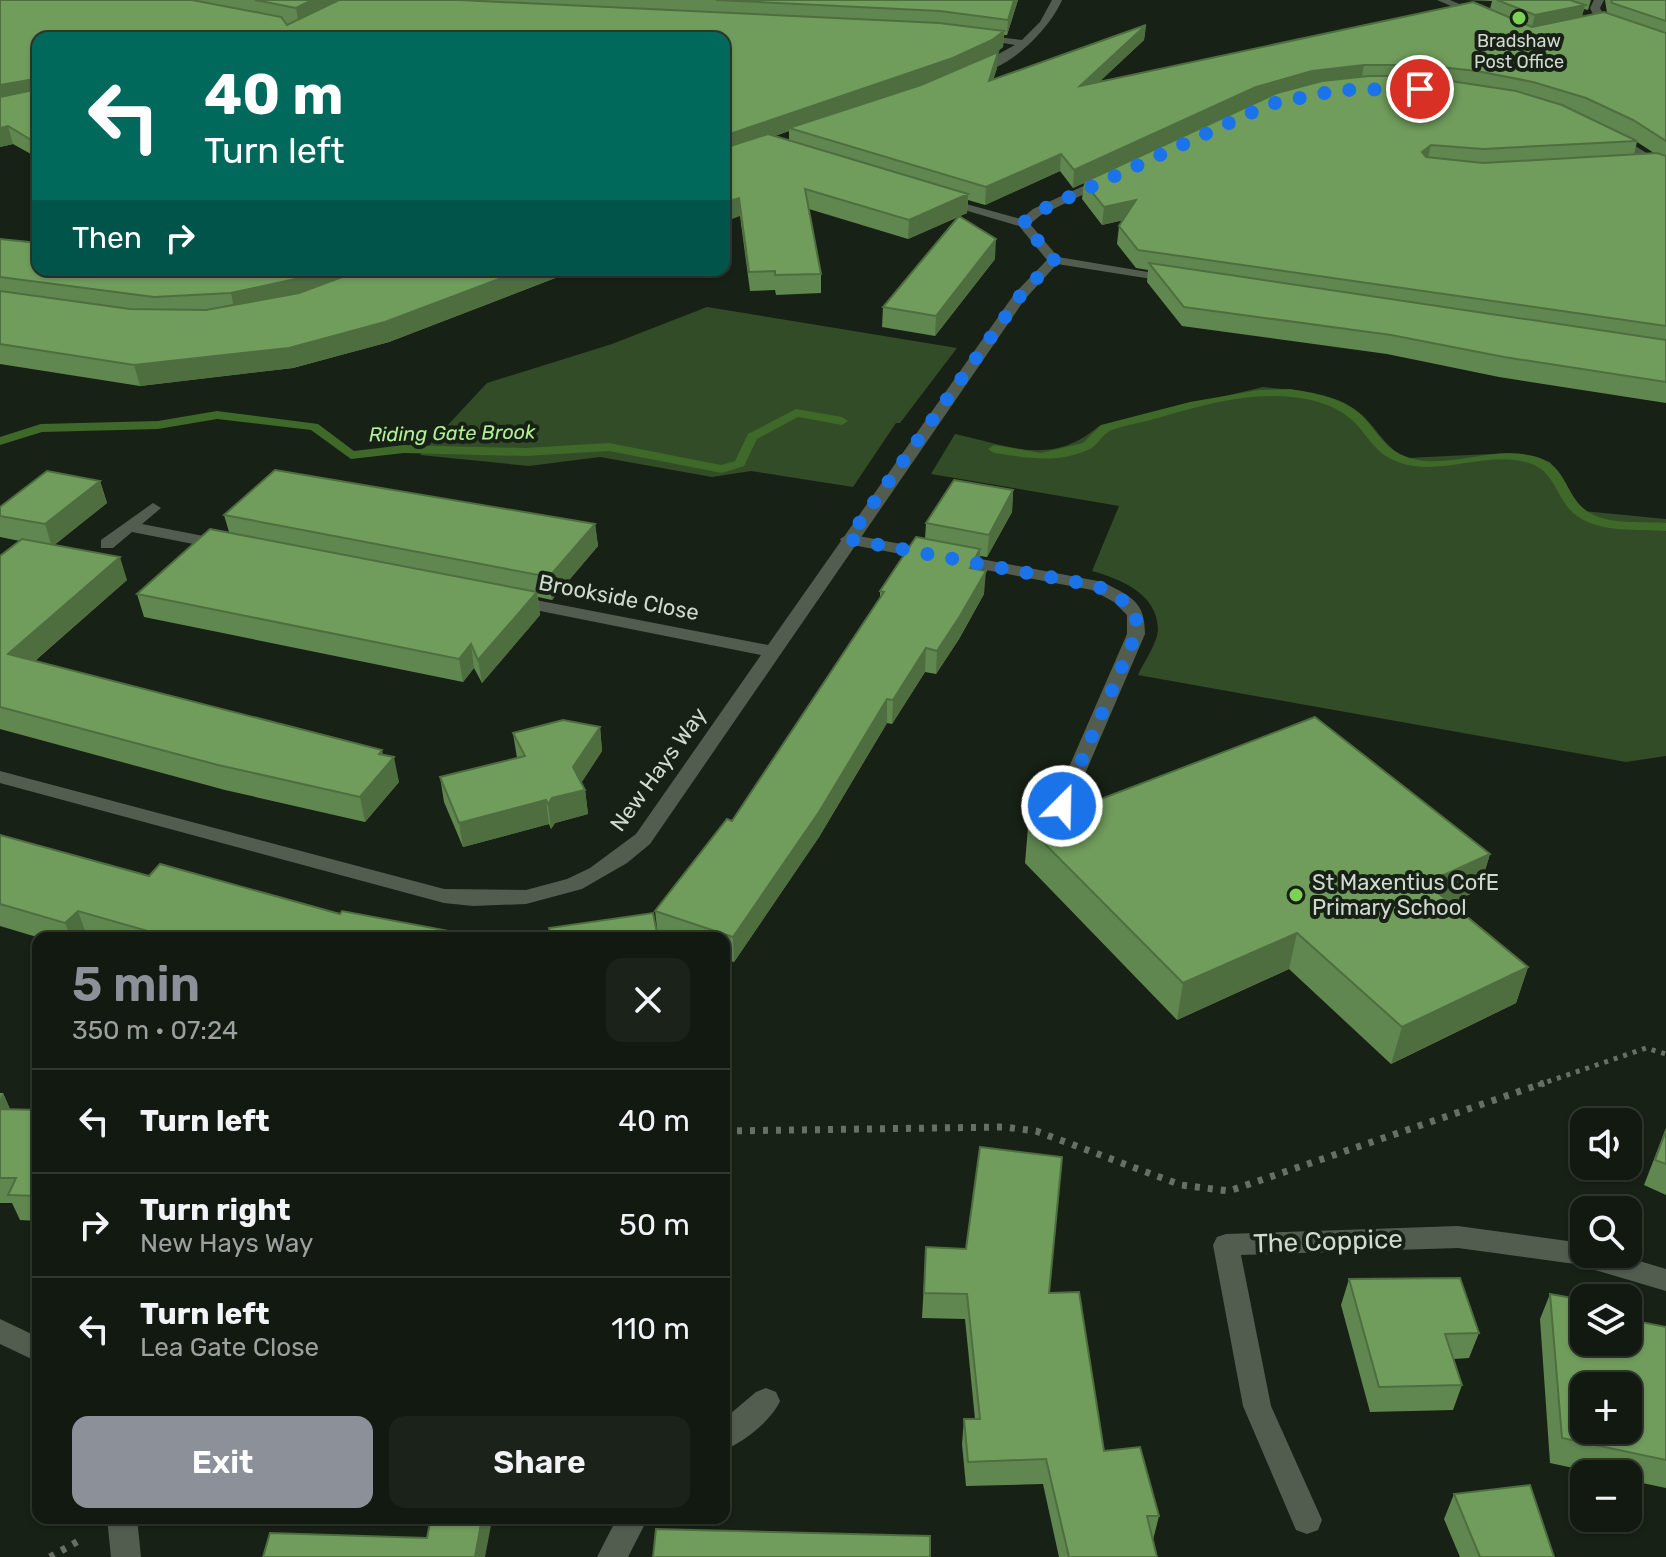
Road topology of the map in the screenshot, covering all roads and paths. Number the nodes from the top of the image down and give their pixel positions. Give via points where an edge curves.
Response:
1 (1057, 0) edge
2 (1442, 0) edge
3 (1599, 0) edge
4 (1486, 18) edge
5 (1573, 27) edge
6 (964, 35) edge
7 (1024, 43) junction
8 (957, 79) edge
9 (1596, 126) edge
10 (1628, 165) edge
11 (1662, 167) edge
12 (1119, 174) edge
13 (933, 196) edge
14 (1023, 223) junction
15 (1054, 260) junction
16 (1192, 284) edge
17 (153, 508) dead end
18 (130, 527) junction
19 (848, 539) junction
20 (107, 544) dead end
21 (239, 548) edge
22 (489, 596) edge
23 (770, 651) junction
24 (0, 777) edge
25 (1062, 806) dead end
26 (1666, 1054) edge
27 (730, 1131) edge
28 (1666, 1280) edge
29 (0, 1331) edge
30 (32, 1347) edge
31 (766, 1401) dead end
32 (730, 1432) edge
33 (1307, 1520) dead end
34 (123, 1524) edge
35 (630, 1524) edge
36 (126, 1557) edge
37 (612, 1557) edge

1 - 7 street
2 - 4 street
3 - 5 street via 1595,8 1602,22
6 - 7 street
7 - 8 street
9 - 11 street
10 - 11 street
12 - 14 street
13 - 14 street
14 - 15 street
15 - 16 street
15 - 19 street, New Hays Way via 1020,296
17 - 18 street
18 - 20 street
18 - 21 street
19 - 23 street, New Hays Way
19 - 25 street via 1097,586 1136,614 1136,634
22 - 23 street, Brookside Close
23 - 24 street, New Hays Way via 643,839 616,863 585,880 517,901 444,896
26 - 27 path via 1646,1048 1229,1191 1181,1185 1036,1131 1004,1127
28 - 33 street, The Coppice via 1575,1253 1458,1237 1226,1245 1257,1406
29 - 30 street
31 - 32 street
34 - 36 street
35 - 37 street

